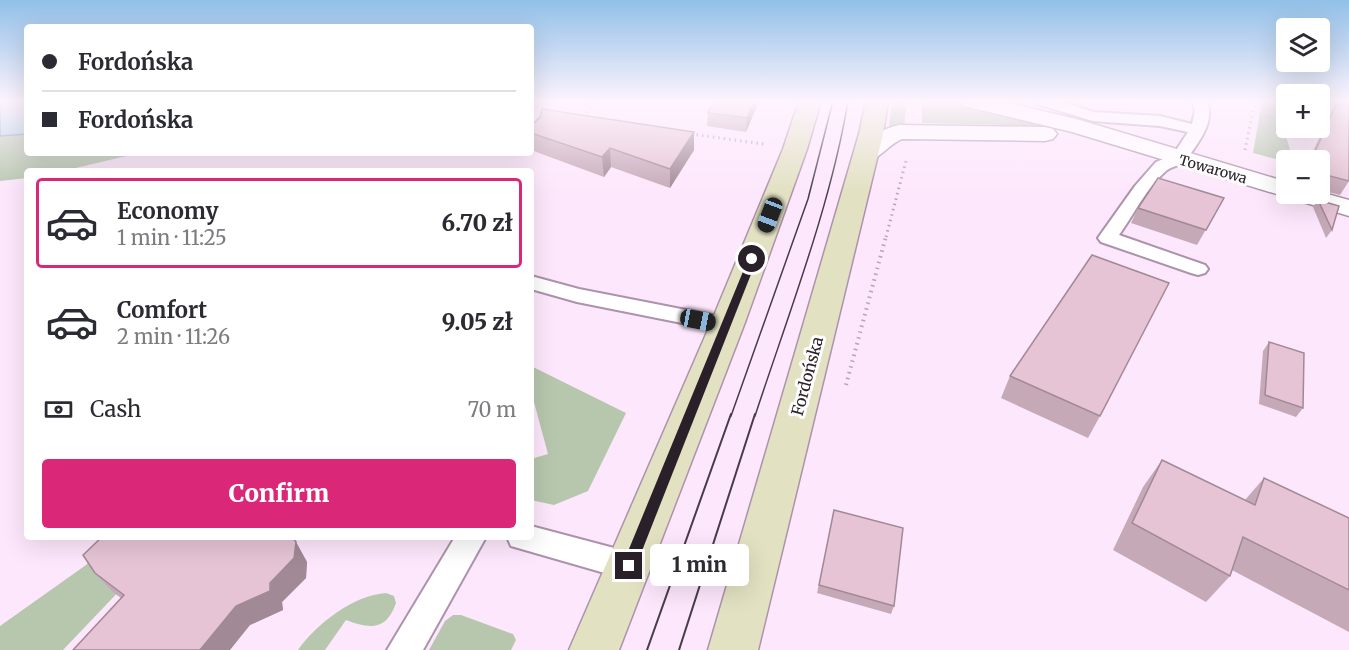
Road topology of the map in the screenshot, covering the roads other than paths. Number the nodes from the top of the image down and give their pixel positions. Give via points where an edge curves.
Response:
1 (801, 131) edge
2 (871, 131) edge
3 (904, 131) edge
4 (991, 131) edge
5 (1091, 131) edge
6 (1197, 131) edge
7 (1139, 146) junction
8 (866, 155) junction
9 (1179, 159) junction
10 (1276, 187) edge
11 (1330, 203) edge
12 (1349, 208) edge
13 (1198, 269) dead end
14 (534, 283) edge
15 (727, 325) junction
16 (469, 540) edge
17 (533, 540) edge
18 (629, 566) junction
19 (404, 650) edge
20 (594, 650) edge
21 (734, 650) edge

1 - 15 main road
2 - 8 main road, Fordońska
3 - 8 street, Towarowa via 888,137
4 - 7 street, Towarowa via 1029,132
5 - 7 street, Towarowa
6 - 9 lane
7 - 9 street, Towarowa
8 - 21 main road, Fordońska
9 - 10 street, Towarowa
9 - 13 lane via 1162,166 1107,238
11 - 12 street
14 - 15 lane
15 - 18 main road
16 - 19 lane
17 - 18 lane
18 - 20 main road

